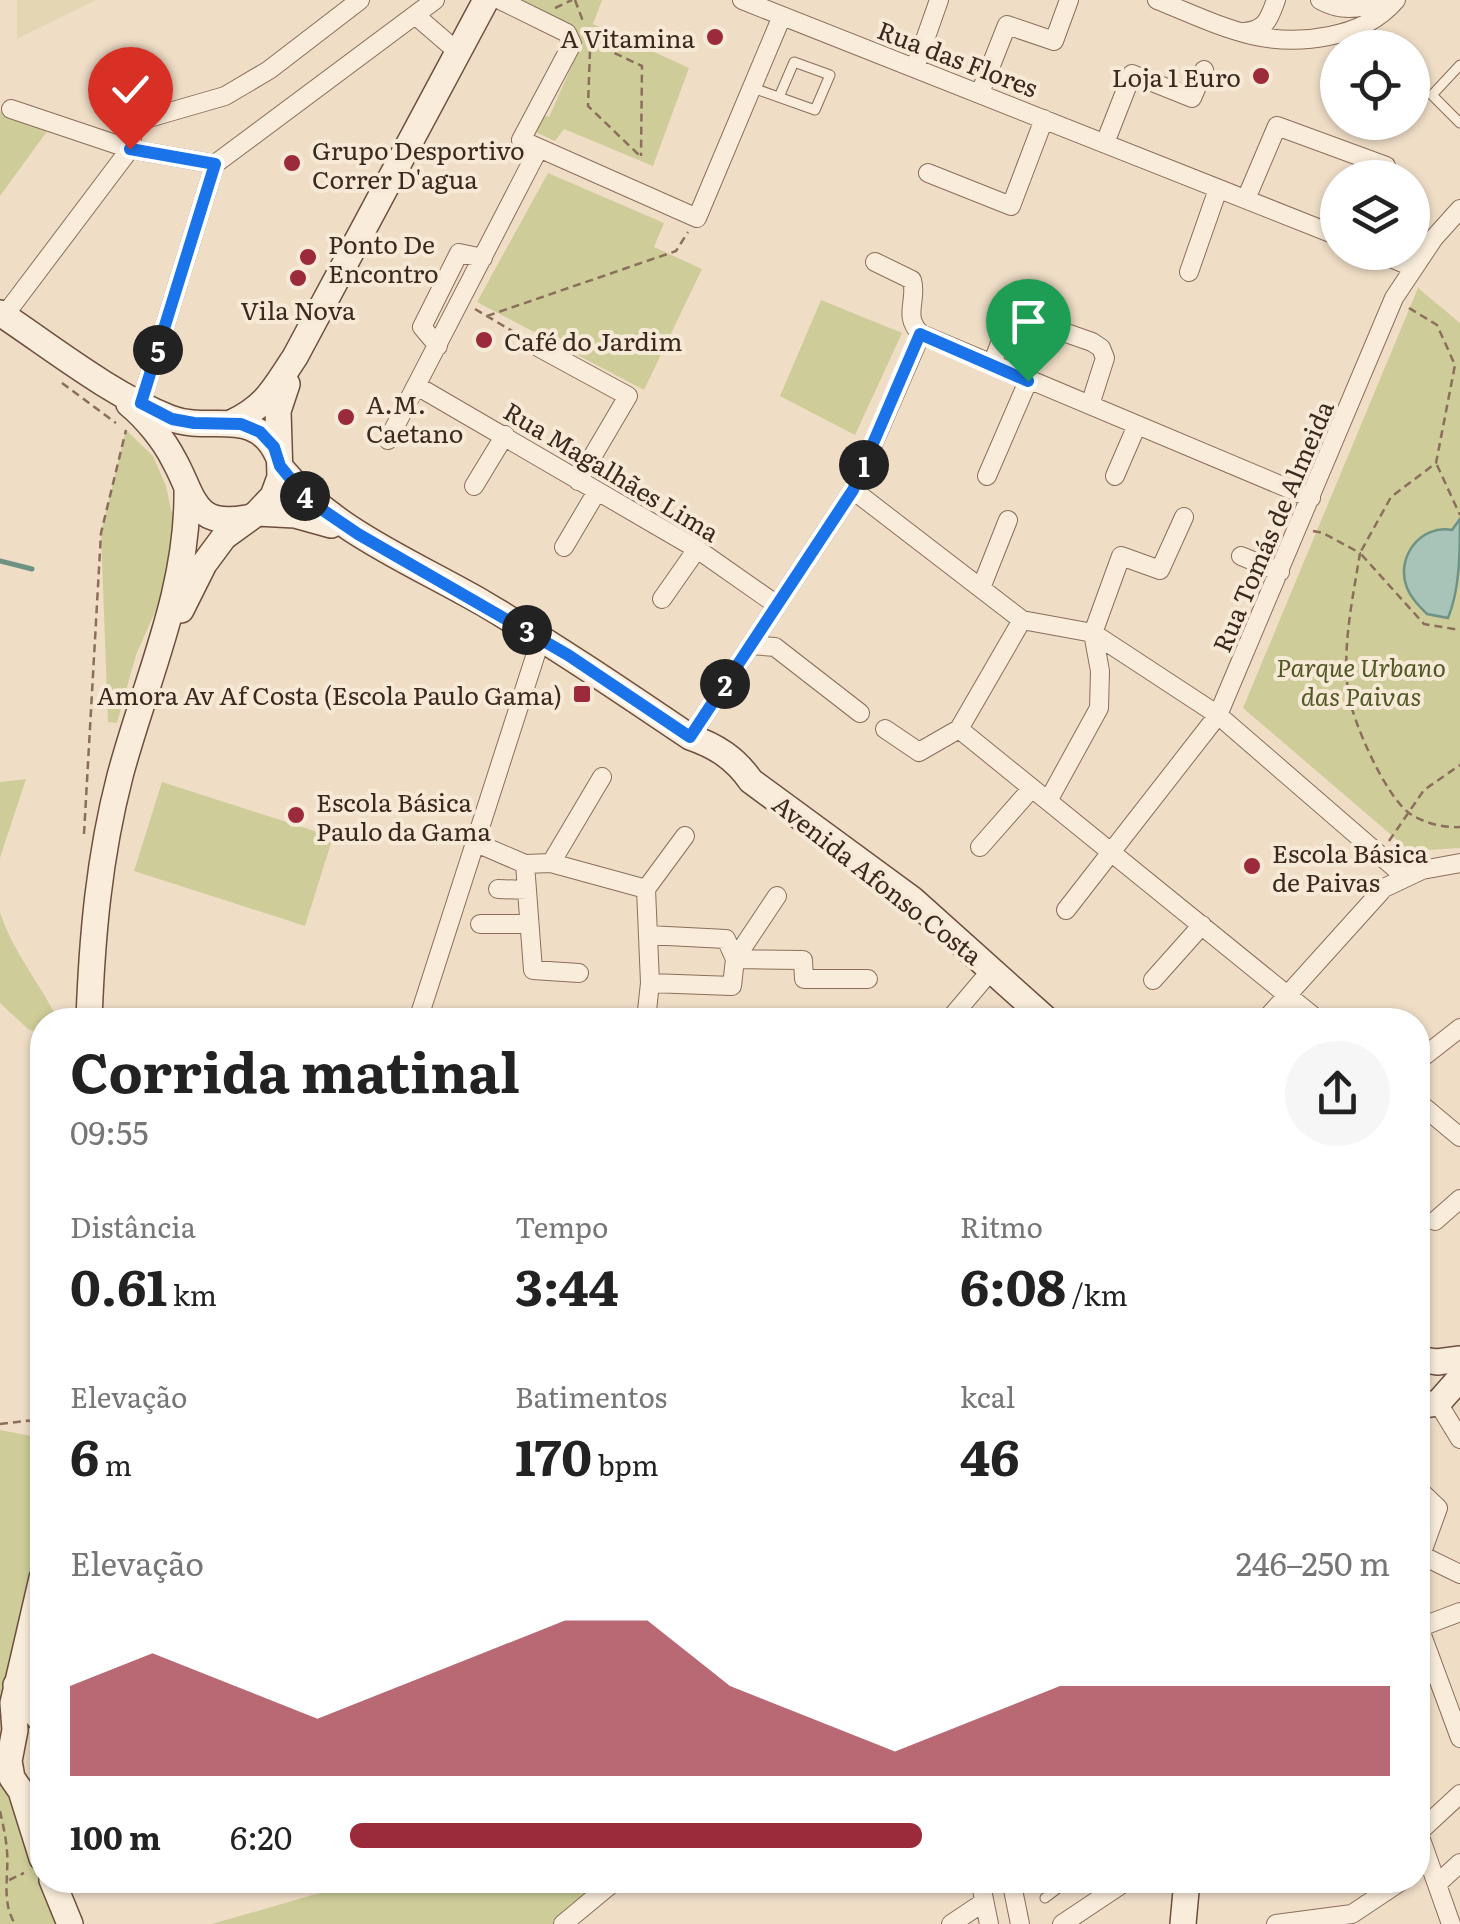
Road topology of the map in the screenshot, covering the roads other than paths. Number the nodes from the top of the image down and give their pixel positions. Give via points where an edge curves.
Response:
1 (360, 0) edge
2 (435, 0) edge
3 (486, 0) edge
4 (500, 0) edge
5 (742, 0) edge
6 (939, 0) edge
7 (1069, 0) edge
8 (1157, 0) edge
9 (1276, 0) edge
10 (1320, 0) edge
11 (1378, 0) edge
12 (1396, 0) edge
13 (415, 15) junction
14 (782, 16) junction
15 (1238, 33) junction
16 (459, 53) junction
17 (1460, 65) edge
18 (915, 68) junction
19 (1204, 70) dead end
20 (751, 86) junction
21 (980, 93) junction
22 (779, 97) junction
23 (11, 108) dead end
24 (1044, 118) junction
25 (1460, 122) edge
26 (1105, 143) junction
27 (539, 148) junction
28 (130, 149) junction
29 (1370, 160) edge
30 (215, 164) junction
31 (928, 173) dead end
32 (1218, 189) junction
33 (1246, 199) junction
34 (1460, 209) edge
35 (1320, 229) edge
36 (1430, 245) edge
37 (482, 258) junction
38 (875, 262) dead end
39 (1410, 270) edge
40 (1189, 272) dead end
41 (2, 314) edge
42 (920, 334) junction
43 (438, 346) junction
44 (538, 347) road end
45 (295, 356) junction
46 (992, 364) junction
47 (94, 375) junction
48 (1028, 381) junction
49 (417, 386) junction
50 (141, 403) junction
51 (1090, 406) junction
52 (226, 423) junction
53 (1136, 425) junction
54 (505, 434) junction
55 (388, 440) dead end
56 (279, 462) junction
57 (987, 476) dead end
58 (1114, 476) dead end
59 (578, 481) junction
60 (474, 486) dead end
61 (185, 487) junction
62 (853, 490) junction
63 (596, 493) junction
64 (1310, 498) junction
65 (252, 516) junction
66 (1184, 517) dead end
67 (1008, 520) dead end
68 (358, 534) junction
69 (564, 547) dead end
70 (697, 550) junction
71 (1240, 556) dead end
72 (1280, 572) junction
73 (981, 588) junction
74 (662, 599) dead end
75 (777, 605) junction
76 (1022, 620) junction
77 (1094, 632) junction
78 (541, 638) junction
79 (751, 645) junction
80 (158, 654) junction
81 (860, 713) dead end
82 (1218, 715) junction
83 (884, 729) dead end
84 (959, 729) junction
85 (690, 737) junction
86 (602, 777) dead end
87 (1032, 788) junction
88 (1048, 801) junction
89 (685, 836) dead end
90 (474, 842) junction
91 (980, 847) dead end
92 (1112, 852) junction
93 (1460, 863) edge
94 (525, 864) junction
95 (551, 864) junction
96 (1404, 876) junction
97 (646, 889) junction
98 (498, 890) dead end
99 (527, 890) junction
100 (777, 896) dead end
101 (1066, 910) dead end
102 (480, 924) dead end
103 (529, 924) junction
104 (1202, 925) junction
105 (648, 935) junction
106 (735, 959) junction
107 (992, 968) junction
108 (579, 973) dead end
109 (868, 979) dead end
110 (1153, 980) dead end
111 (650, 983) junction
112 (1288, 994) junction
113 (90, 1008) edge
114 (422, 1008) edge
115 (647, 1008) edge
116 (959, 1008) edge
117 (1034, 1008) edge
118 (1276, 1008) edge
119 (1304, 1008) edge
120 (1460, 1028) edge
121 (1430, 1052) edge
122 (1430, 1112) edge
123 (1460, 1137) edge
124 (1460, 1199) edge
125 (1435, 1221) dead end
126 (1430, 1360) edge
127 (1434, 1399) edge
128 (1460, 1440) edge
129 (1430, 1500) edge
130 (1430, 1530) edge
131 (1430, 1559) edge
132 (1460, 1574) edge
133 (1460, 1612) edge
134 (1430, 1623) edge
135 (30, 1627) edge
136 (1430, 1659) edge
137 (16, 1685) junction
138 (30, 1708) edge
139 (30, 1729) edge
140 (1460, 1738) edge
141 (13, 1746) junction
142 (1460, 1794) edge
143 (30, 1795) edge
144 (1430, 1821) edge
145 (1460, 1862) edge
146 (1430, 1876) edge
147 (1436, 1884) junction
148 (56, 1893) edge
149 (601, 1893) edge
150 (982, 1893) edge
151 (1014, 1893) edge
152 (1051, 1893) edge
153 (1108, 1893) edge
154 (1186, 1893) edge
155 (1384, 1893) edge
156 (1044, 1898) dead end
157 (984, 1902) junction
158 (70, 1924) edge
159 (564, 1924) edge
160 (951, 1924) edge
161 (988, 1924) edge
162 (1020, 1924) edge
163 (1062, 1924) edge
164 (1184, 1924) edge
165 (1276, 1924) edge
166 (1451, 1924) edge

1 - 28 street via 225,96 135,122
2 - 13 street
3 - 16 main road
4 - 27 street via 567,33 572,44 521,140
5 - 14 street, Rua das Flores
6 - 18 street
7 - 21 street via 1054,41 1007,26
8 - 15 street
9 - 15 street via 1260,30
10 - 11 street via 1344,9
12 - 15 street via 1362,27 1312,39
13 - 16 street
13 - 30 street
14 - 18 street, Rua das Flores
14 - 20 street
16 - 45 main road
17 - 25 lane via 1432,95
18 - 21 street, Rua das Flores
19 - 26 street via 1192,98 1132,74
20 - 22 lane
20 - 27 street via 697,218
21 - 24 street, Rua das Flores
22 - 22 lane via 815,110 830,75 794,62
23 - 28 street
24 - 26 street, Rua das Flores
24 - 31 street, Rua das Flores via 1012,206
26 - 32 street, Rua das Flores
27 - 37 street
28 - 30 street
28 - 41 street
29 - 33 street via 1277,126
30 - 50 street
32 - 33 street, Rua das Flores
32 - 40 street
33 - 35 street, Rua das Flores
34 - 36 street, Rua Tomás de Almeida
37 - 43 street
37 - 43 street via 459,254 436,298 422,328
38 - 42 street via 912,280 910,316
39 - 64 street, Rua Tomás de Almeida
41 - 47 main road
42 - 46 street
42 - 62 street
43 - 49 street
44 - 59 street via 628,396
45 - 52 main road via 254,412
45 - 56 main road via 278,411
46 - 48 street
46 - 51 street via 1015,315 1092,342 1105,358
47 - 50 main road
47 - 61 main road via 140,413
48 - 51 street
48 - 57 street
49 - 54 street, Rua Magalhães Lima
49 - 55 street
50 - 52 main road via 172,419
51 - 53 street
52 - 56 main road via 260,432
52 - 61 main road via 202,432 189,447
53 - 58 street
53 - 64 street
54 - 59 street, Rua Magalhães Lima
54 - 60 street
56 - 65 main road via 274,496
56 - 68 main road via 308,500
59 - 63 street, Rua Magalhães Lima
61 - 65 main road via 212,517
61 - 80 main road via 187,528
62 - 73 street
62 - 75 street
63 - 69 street
63 - 70 street, Rua Magalhães Lima
64 - 72 street, Rua Tomás de Almeida
65 - 68 main road via 312,518
65 - 80 main road via 204,564
66 - 77 street via 1160,570 1122,556
67 - 73 street
68 - 78 main road, Avenida Afonso Costa
70 - 74 street
70 - 75 street, Rua Magalhães Lima
71 - 72 street
72 - 82 street, Rua Tomás de Almeida
73 - 76 street
75 - 79 street
76 - 77 street
76 - 84 street
77 - 82 street
77 - 88 street via 1099,708
78 - 85 main road, Avenida Afonso Costa
78 - 90 street
79 - 81 street via 775,647
79 - 85 street
80 - 113 main road via 106,838
82 - 92 street, Rua Tomás de Almeida
82 - 96 street
83 - 84 street via 919,752
84 - 87 street
85 - 107 main road, Avenida Afonso Costa via 725,754 751,782 912,899
86 - 95 street
87 - 88 street
87 - 91 street
88 - 92 street
89 - 97 street
90 - 94 street
90 - 114 street
92 - 101 street, Rua Tomás de Almeida
92 - 104 street
93 - 96 street
94 - 95 street
94 - 99 street
95 - 97 street
96 - 112 street via 1371,898
97 - 105 street
98 - 99 street
99 - 103 street
100 - 106 street
102 - 103 street
103 - 108 street via 533,970
104 - 110 street
104 - 112 street
105 - 106 street via 726,940
105 - 111 street
106 - 109 street via 802,960 804,979
106 - 111 street via 732,986
107 - 116 street
107 - 117 main road, Avenida Afonso Costa
111 - 115 street
112 - 118 street
112 - 119 street
120 - 121 street
122 - 123 street
124 - 125 street
126 - 127 main road via 1447,1374
127 - 128 street
129 - 130 street via 1438,1508
131 - 132 street
133 - 134 street
135 - 137 main road
136 - 140 street
137 - 138 main road
137 - 141 main road
139 - 141 main road
141 - 143 main road via 12,1778
142 - 144 street
145 - 147 street
146 - 147 street
147 - 166 street
148 - 158 main road
149 - 159 street
150 - 157 street
151 - 162 street
152 - 156 lane
153 - 163 street
154 - 164 main road
155 - 165 street via 1352,1914
157 - 160 street
157 - 161 street

